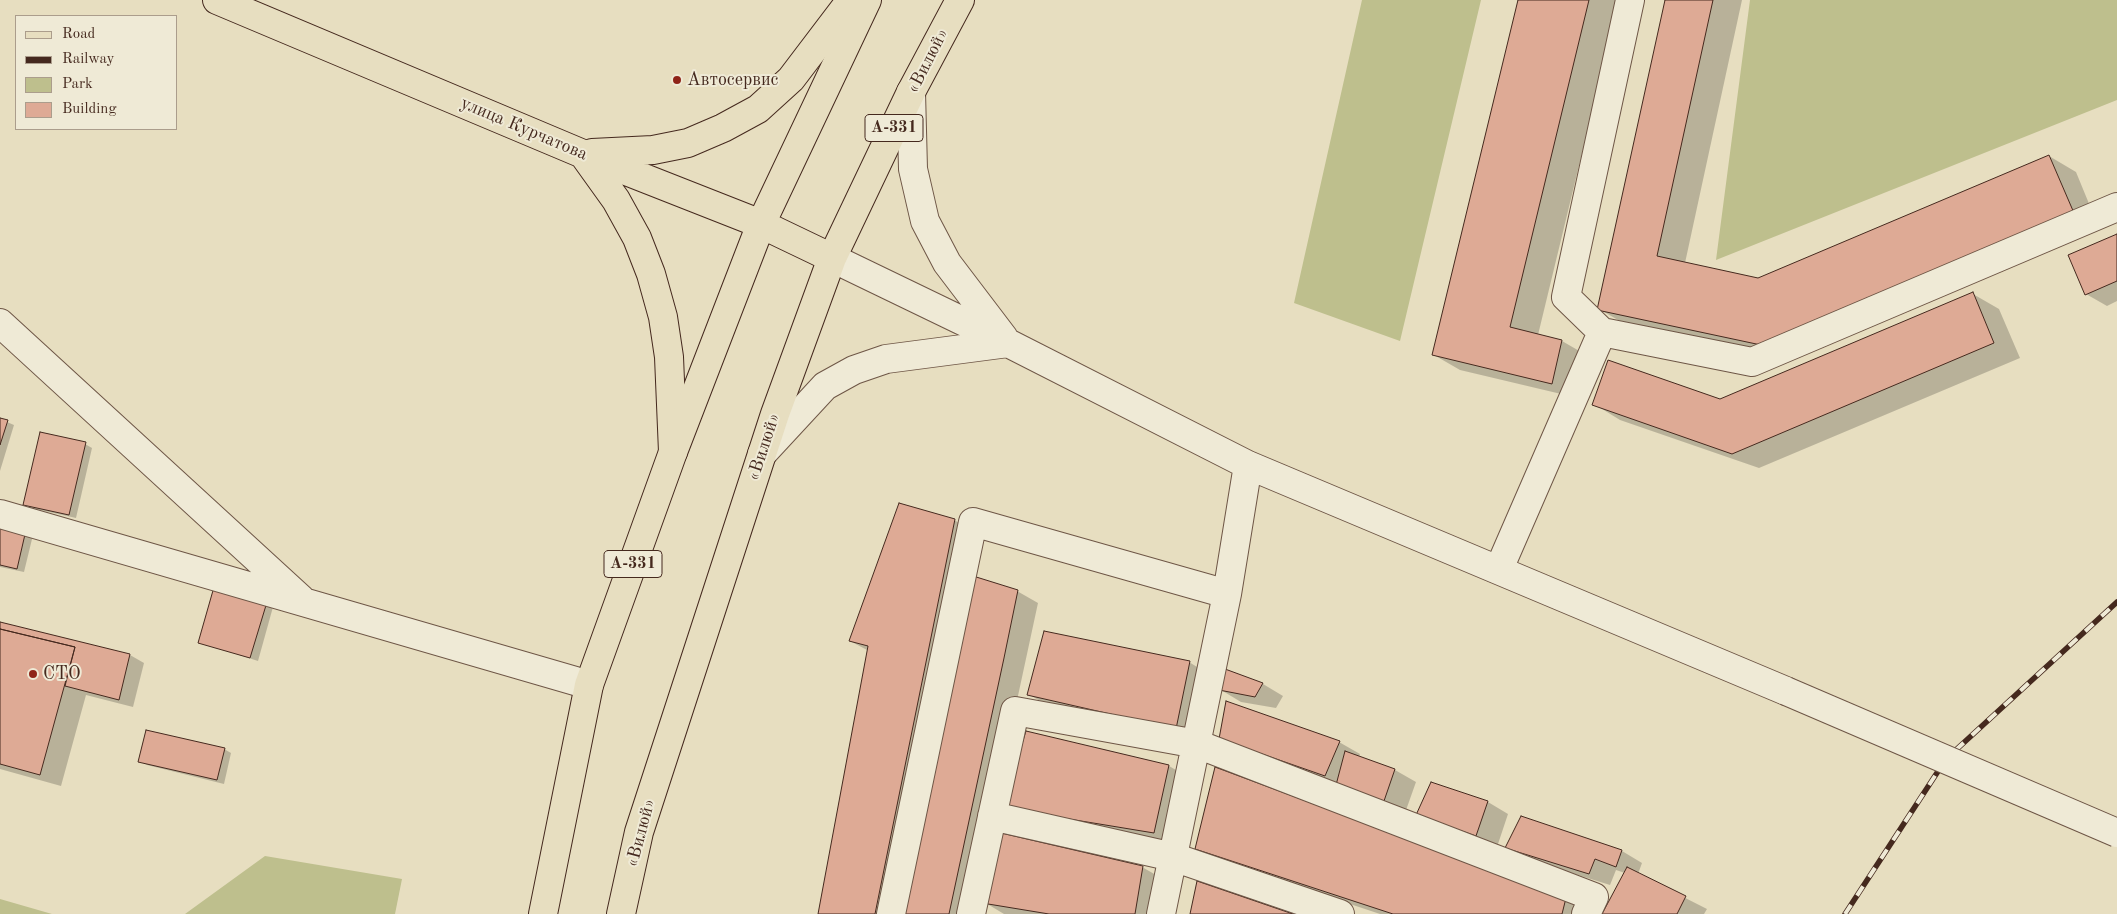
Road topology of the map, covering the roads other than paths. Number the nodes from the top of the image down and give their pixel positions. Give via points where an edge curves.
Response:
1 (217, 0) edge
2 (851, 0) edge
3 (867, 0) edge
4 (960, 0) edge
5 (1630, 0) edge
6 (911, 92) junction
7 (583, 154) junction
8 (2117, 207) edge
9 (761, 224) junction
10 (832, 258) junction
11 (0, 322) edge
12 (1602, 332) junction
13 (1008, 343) junction
14 (673, 452) junction
15 (762, 454) junction
16 (1248, 465) junction
17 (0, 514) edge
18 (1499, 569) junction
19 (1228, 594) junction
20 (305, 603) junction
21 (589, 685) junction
22 (1197, 744) junction
23 (992, 816) junction
24 (2117, 833) edge
25 (1173, 857) junction
26 (543, 914) edge
27 (622, 914) edge
28 (891, 914) edge
29 (971, 914) edge
30 (1161, 914) edge
31 (1340, 914) edge
32 (1586, 914) edge

1 - 7 main road, улица Курчатова
2 - 7 main road via 791,79 758,109 688,143 654,150
3 - 9 main road, А-331
4 - 6 main road, «Вилюй» / А-331
5 - 12 street via 1566,297
6 - 10 main road, «Вилюй» / А-331
6 - 13 street via 913,169 925,221 947,263
7 - 9 main road, улица Курчатова
7 - 14 main road via 616,200 637,238 651,274 663,317 669,356
8 - 12 street via 1752,362
9 - 10 main road, улица Курчатова
9 - 14 main road, А-331
10 - 13 street
10 - 15 main road, «Вилюй» / А-331
11 - 20 street
12 - 18 street
13 - 15 street via 886,359 854,370 825,386
13 - 16 street
14 - 21 main road, А-331
15 - 27 main road, «Вилюй» / А-331 via 639,832
16 - 18 street
16 - 19 street
17 - 20 street
18 - 24 street, bridge
19 - 22 street
19 - 28 street via 973,522
20 - 21 street
21 - 26 main road, А-331
22 - 23 street via 1016,711
22 - 25 street
22 - 32 street via 1594,897
23 - 25 street
23 - 29 street
25 - 30 street
25 - 31 street

